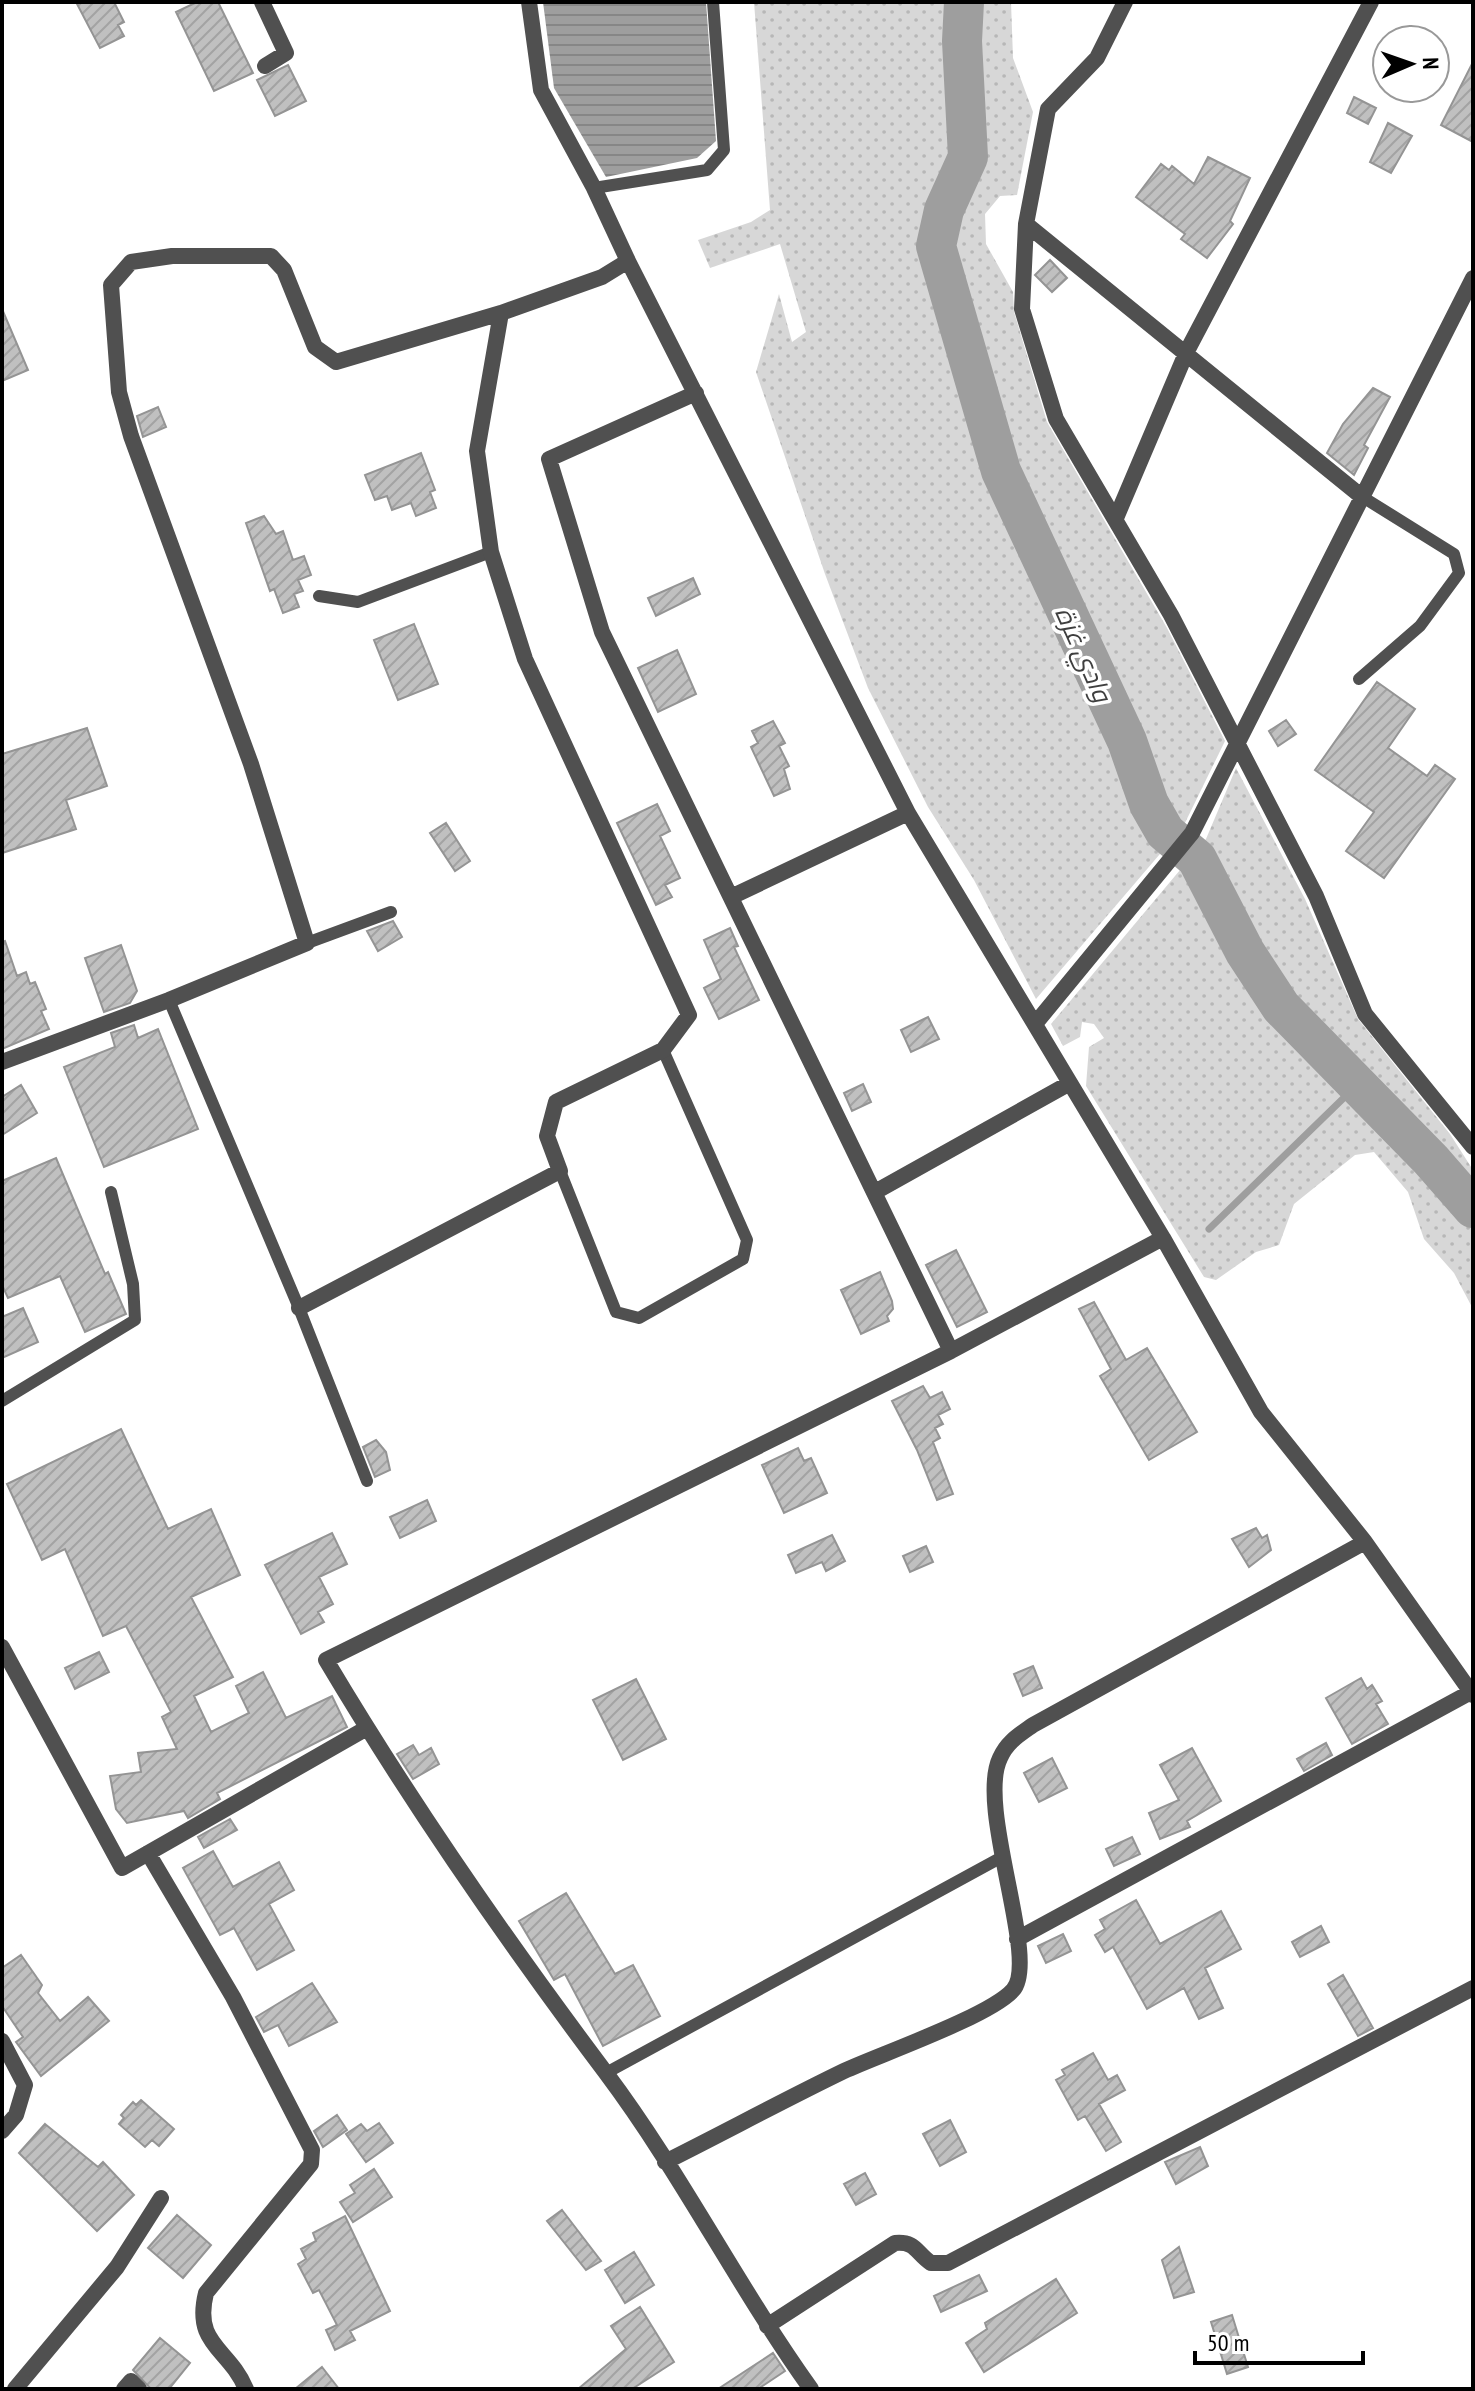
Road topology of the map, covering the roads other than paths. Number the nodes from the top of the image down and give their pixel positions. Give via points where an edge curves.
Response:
1 (262, 2) edge
2 (529, 2) edge
3 (713, 2) edge
4 (1125, 2) edge
5 (1371, 2) edge
6 (265, 66) dead end
7 (594, 188) junction
8 (1026, 224) junction
9 (628, 261) junction
10 (1473, 278) edge
11 (501, 313) junction
12 (1187, 351) junction
13 (696, 393) junction
14 (1361, 496) junction
15 (1116, 518) junction
16 (491, 552) junction
17 (319, 596) dead end
18 (1359, 679) dead end
19 (1235, 742) junction
20 (908, 813) junction
21 (733, 896) junction
22 (391, 912) dead end
23 (307, 943) junction
24 (169, 1000) junction
25 (1035, 1024) junction
26 (663, 1050) junction
27 (2, 1062) edge
28 (1070, 1083) junction
29 (1473, 1147) edge
30 (560, 1171) junction
31 (111, 1192) dead end
32 (875, 1192) junction
33 (1163, 1238) junction
34 (299, 1308) junction
35 (951, 1351) junction
36 (2, 1401) edge
37 (367, 1481) dead end
38 (1365, 1542) junction
39 (2, 1647) edge
40 (1472, 1693) edge
41 (367, 1728) junction
42 (148, 1853) junction
43 (1002, 1857) junction
44 (1017, 1939) junction
45 (1473, 1988) edge
46 (2, 2041) edge
47 (606, 2073) junction
48 (2, 2131) edge
49 (665, 2162) junction
50 (161, 2198) dead end
51 (767, 2326) junction
52 (15, 2389) edge
53 (124, 2389) edge
54 (139, 2389) edge
55 (246, 2389) edge
56 (811, 2389) edge

1 - 6 street via 286,53
2 - 7 street via 541,90
3 - 7 lane via 724,150 707,170
4 - 8 street via 1097,58 1048,109
5 - 12 street
7 - 9 street
8 - 12 street
8 - 15 street via 1022,309 1056,419
9 - 11 street via 602,277
9 - 13 street
10 - 14 street
11 - 16 street via 477,451
11 - 23 street via 336,362 315,347 284,270 271,256 172,256 131,262 111,285 119,392 131,436 251,764
12 - 14 street
12 - 15 street
13 - 20 street
13 - 21 street via 549,459 602,632
14 - 18 lane via 1454,554 1459,573 1420,626
14 - 19 street
15 - 19 street
16 - 17 lane via 358,602
16 - 26 street via 525,659 689,1015
19 - 25 street via 1192,833
19 - 29 street via 1316,896 1365,1014
20 - 21 street
20 - 25 street
21 - 32 street
22 - 23 lane
23 - 24 street
24 - 27 street
24 - 34 lane
25 - 28 street
26 - 30 street via 556,1102 547,1136
26 - 30 lane via 747,1240 743,1259 639,1318 616,1312
28 - 32 street
28 - 33 street
30 - 34 street
31 - 36 lane via 133,1284 135,1320
32 - 35 street
33 - 35 street
33 - 38 street via 1261,1412
34 - 37 lane
35 - 41 street via 326,1660
38 - 40 street
38 - 43 street via 1009,1742 997,1776
39 - 42 street via 122,1868
40 - 44 street
41 - 42 street
41 - 47 street via 470,1884
42 - 55 street via 233,1997 312,2150 311,2164 206,2293 204,2331
43 - 44 street
43 - 47 lane
44 - 49 street via 1022,1968 1015,1988 1004,1997
45 - 51 street via 948,2263 931,2263 916,2246 895,2243
46 - 48 street via 25,2085 16,2115
47 - 49 street
49 - 51 street
50 - 52 street via 117,2267
51 - 56 street
53 - 54 street via 131,2381

